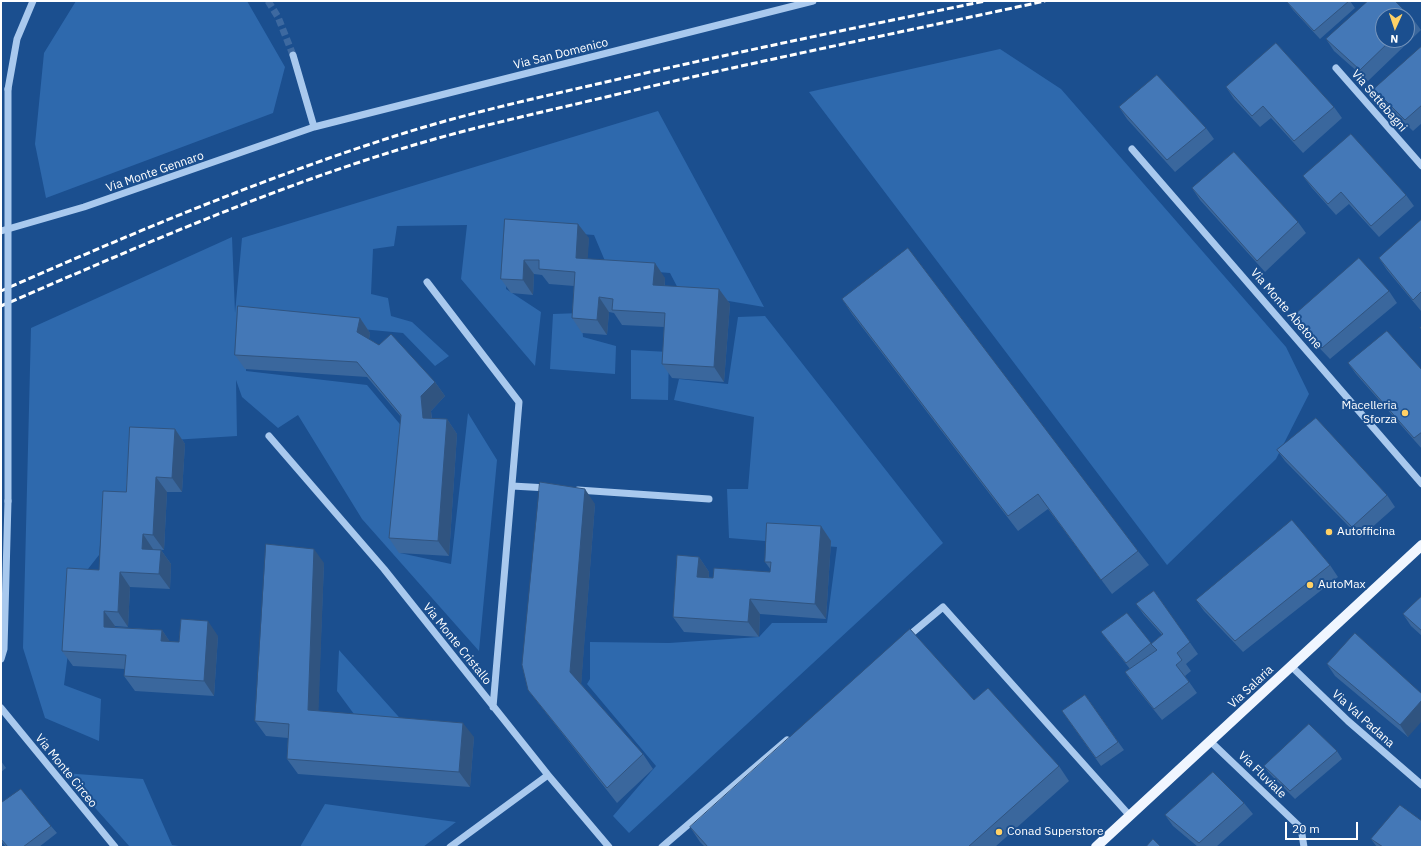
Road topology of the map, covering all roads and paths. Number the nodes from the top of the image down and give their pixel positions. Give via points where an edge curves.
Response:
1 (33, 1) edge
2 (813, 1) edge
3 (293, 55) tunnel mouth
4 (1336, 68) dead end
5 (314, 128) junction
6 (1132, 149) dead end
7 (1422, 166) edge
8 (1, 231) edge
9 (427, 282) dead end
10 (269, 436) dead end
11 (1422, 484) edge
12 (512, 486) junction
13 (559, 489) edge
14 (567, 490) edge
15 (709, 499) dead end
16 (1422, 545) edge
17 (900, 643) edge
18 (1, 659) edge
19 (1292, 667) junction
20 (493, 706) junction
21 (1, 708) edge
22 (792, 736) edge
23 (1211, 742) junction
24 (548, 775) junction
25 (1422, 785) edge
26 (1130, 816) junction
27 (115, 847) edge
28 (450, 847) edge
29 (609, 847) edge
30 (662, 847) edge
31 (1096, 847) edge
32 (1304, 847) edge

1 - 18 street, bridge via 17,39 8,89 8,501 4,649
2 - 5 street, Via San Domenico
3 - 5 street
4 - 7 street, Via Settebagni
5 - 8 street, Via Monte Gennaro via 84,208
6 - 11 street, Via Monte Abetone
9 - 12 street via 519,402
10 - 20 street, Via Monte Cristallo via 384,569
12 - 13 street
12 - 20 street
14 - 15 street
16 - 19 main road, Via Salaria
17 - 26 street via 943,606
19 - 23 main road, Via Salaria
19 - 25 street, Via Val Padana via 1348,721
20 - 24 street, Via Monte Cristallo
21 - 27 street, Via Monte Circeo
22 - 30 street
23 - 26 main road, Via Salaria
23 - 32 street, Via Fluviale via 1301,828
24 - 28 street
24 - 29 street, Via Monte Cristallo
26 - 31 main road, Via Salaria

